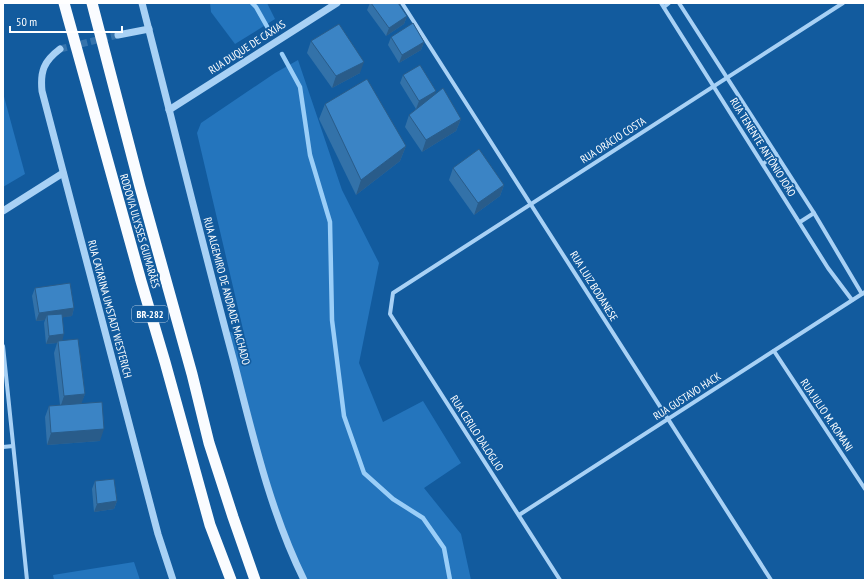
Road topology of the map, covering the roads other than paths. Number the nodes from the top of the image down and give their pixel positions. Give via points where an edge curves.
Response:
1 (64, 3) edge
2 (92, 3) edge
3 (142, 3) edge
4 (337, 3) edge
5 (402, 3) edge
6 (661, 3) edge
7 (670, 3) edge
8 (679, 3) edge
9 (843, 3) edge
10 (664, 7) junction
11 (149, 30) junction
12 (118, 35) tunnel mouth
13 (60, 49) tunnel mouth
14 (727, 77) junction
15 (714, 86) junction
16 (169, 110) junction
17 (776, 154) junction
18 (763, 164) junction
19 (62, 173) junction
20 (532, 204) junction
21 (3, 211) edge
22 (814, 213) junction
23 (800, 222) junction
24 (393, 293) joint
25 (864, 293) edge
26 (852, 300) junction
27 (3, 346) edge
28 (774, 351) junction
29 (668, 419) junction
30 (13, 446) junction
31 (3, 447) edge
32 (865, 489) edge
33 (519, 515) junction
34 (27, 580) edge
35 (173, 580) edge
36 (231, 580) edge
37 (256, 580) edge
38 (304, 580) edge
39 (560, 580) edge
40 (771, 580) edge

1 - 36 highway, RODOVIA ULYSSES GUIMARÃES / BR-282 via 210,525
2 - 37 highway, RODOVIA ULYSSES GUIMARÃES / BR-282 via 209,443
3 - 11 street, RUA ALGEMIRO DE ANDRADE MACHADO
4 - 16 street, RUA DUQUE DE CAXIAS
5 - 20 street, RUA LUIZ BODANESE
6 - 10 street, RUA TENENTE ANTÔNIO JOÃO
7 - 10 street
8 - 14 street, RUA TENENTE ANTÔNIO JOÃO
9 - 14 street, RUA ORÁCIO COSTA
10 - 15 street, RUA TENENTE ANTÔNIO JOÃO
11 - 12 street
11 - 16 street, RUA ALGEMIRO DE ANDRADE MACHADO
13 - 19 street, RUA CATARINA UMSTADT WESTERICH via 50,56 41,78
14 - 15 street, RUA ORÁCIO COSTA
14 - 17 street, RUA TENENTE ANTÔNIO JOÃO
15 - 18 street, RUA TENENTE ANTÔNIO JOÃO
15 - 20 street, RUA ORÁCIO COSTA
16 - 38 street, RUA ALGEMIRO DE ANDRADE MACHADO via 266,483
17 - 18 street
17 - 22 street, RUA TENENTE ANTÔNIO JOÃO
18 - 23 street, RUA TENENTE ANTÔNIO JOÃO
19 - 21 street
19 - 35 street, RUA CATARINA UMSTADT WESTERICH via 158,534
20 - 24 street, RUA ORÁCIO COSTA
20 - 29 street, RUA LUIZ BODANESE
22 - 23 street
22 - 25 street, RUA TENENTE ANTÔNIO JOÃO
23 - 26 street, RUA TENENTE ANTÔNIO JOÃO via 828,268
24 - 33 street, RUA CERILO DALOGLIO via 390,314
25 - 26 street, RUA GUSTAVO HACK
26 - 28 street, RUA GUSTAVO HACK
27 - 30 street
28 - 29 street, RUA GUSTAVO HACK
28 - 32 street, RUA JULIO M. ROMANI
29 - 33 street, RUA GUSTAVO HACK
29 - 40 street, RUA LUIZ BODANESE
30 - 31 street
30 - 34 street
33 - 39 street, RUA CERILO DALOGLIO

